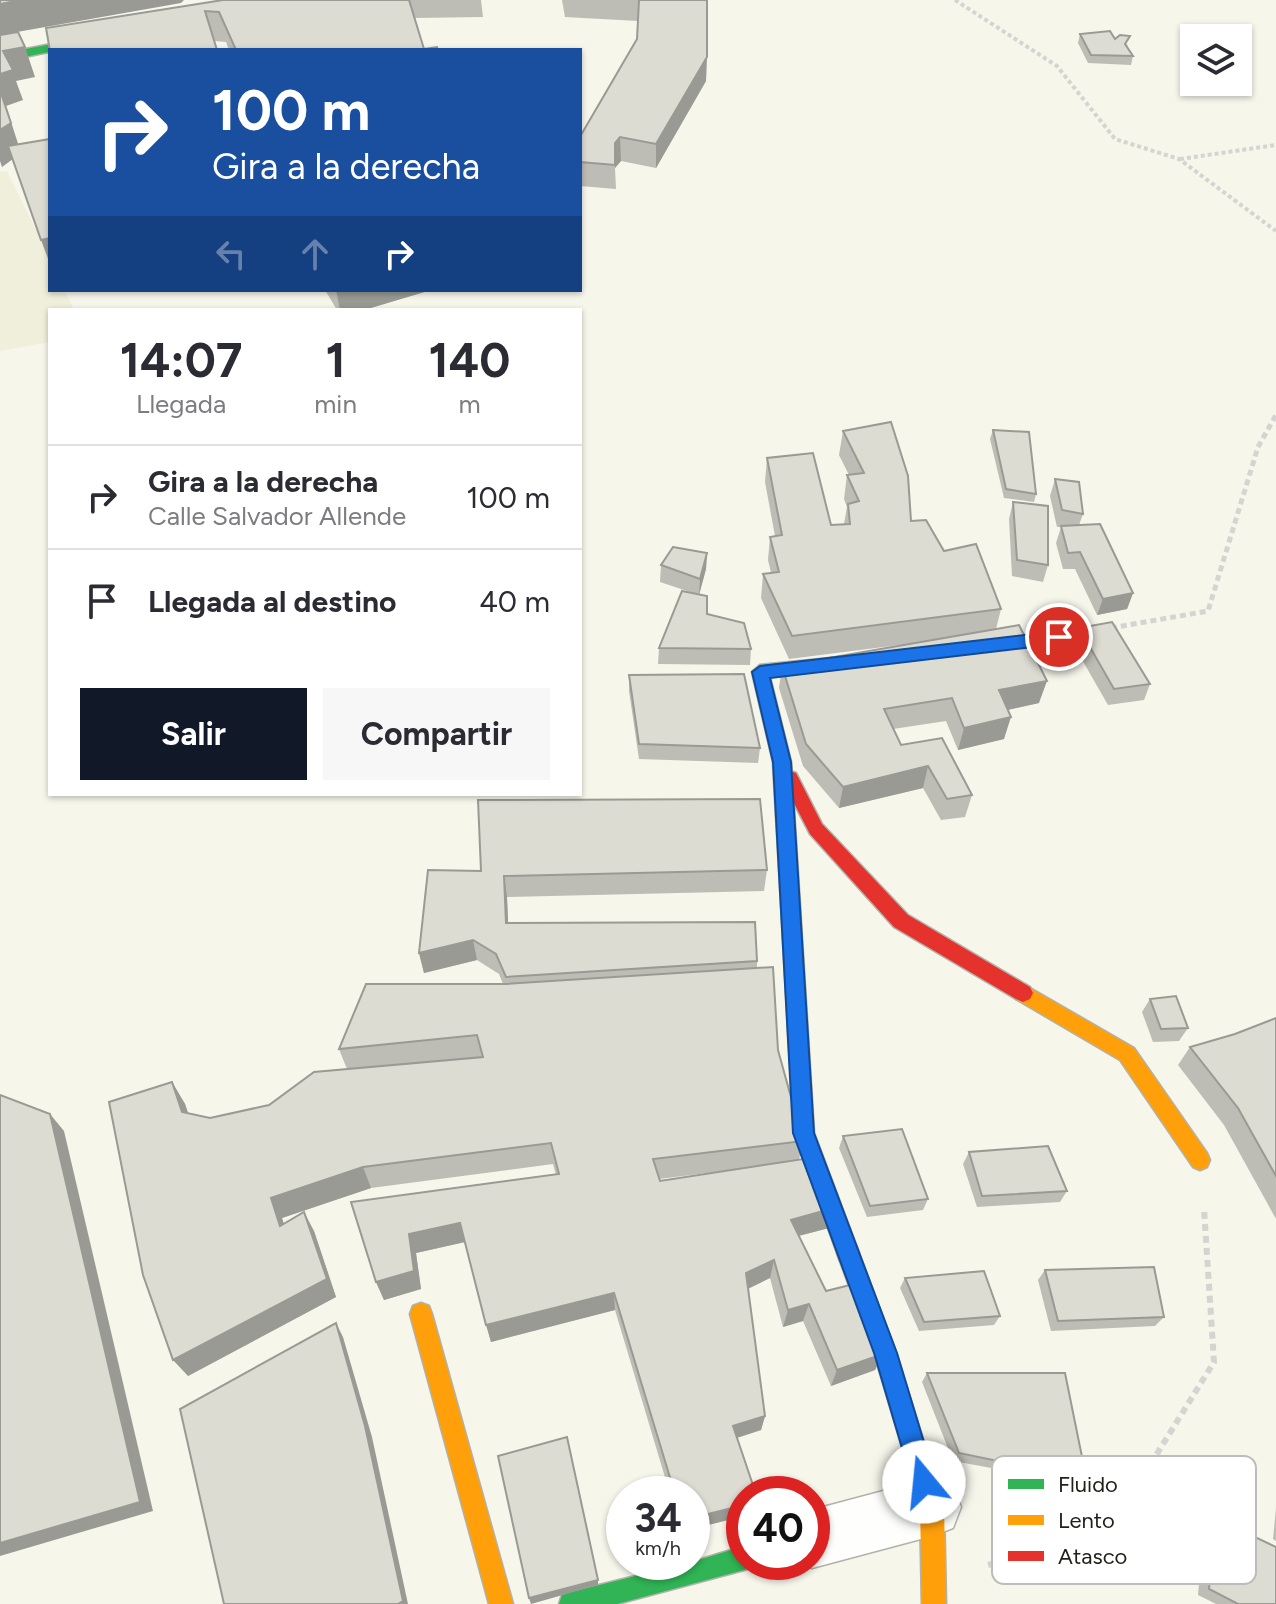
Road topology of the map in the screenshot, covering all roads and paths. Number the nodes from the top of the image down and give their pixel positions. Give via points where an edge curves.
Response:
1 (955, 0) edge
2 (133, 32) edge
3 (51, 48) edge
4 (48, 49) edge
5 (0, 58) edge
6 (1276, 145) edge
7 (1179, 159) junction
8 (1276, 231) edge
9 (1276, 415) edge
10 (1059, 637) joint
11 (949, 650) edge
12 (855, 661) edge
13 (782, 762) junction
14 (1200, 1160) joint
15 (421, 1314) dead end
16 (1156, 1456) edge
17 (932, 1507) junction
18 (830, 1534) edge
19 (992, 1561) edge
20 (726, 1563) edge
21 (932, 1577) junction
22 (501, 1604) edge
23 (571, 1604) edge
24 (934, 1604) edge

1 - 7 path via 1057,66 1115,139
2 - 3 street
4 - 5 street
6 - 7 path
7 - 8 path
9 - 10 path via 1258,447 1208,611
10 - 11 street
12 - 13 street via 760,672
13 - 14 street via 816,829 901,921 1127,1054
13 - 17 street via 804,1133 885,1353
14 - 16 path via 1214,1362
15 - 22 street
17 - 18 street
17 - 21 street
19 - 21 path
20 - 23 street
21 - 24 street

